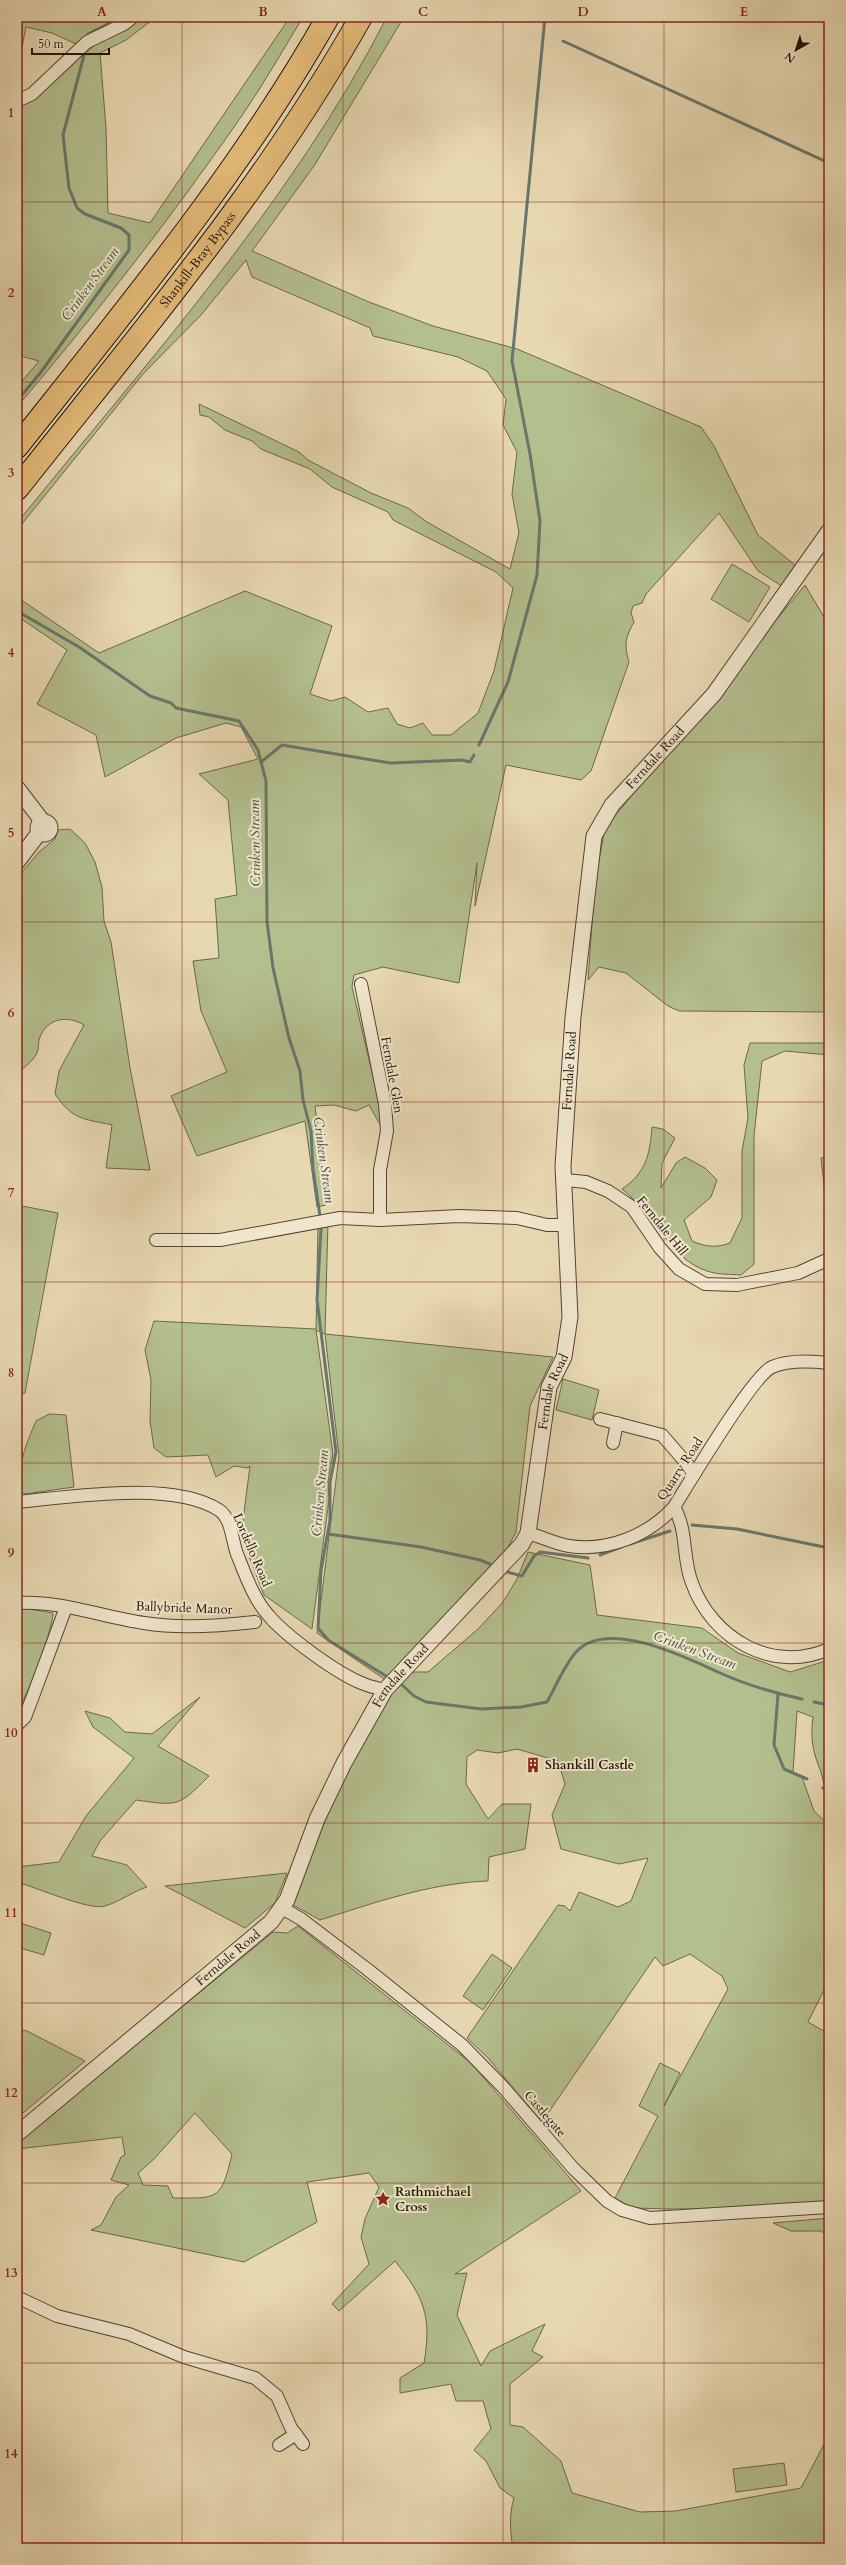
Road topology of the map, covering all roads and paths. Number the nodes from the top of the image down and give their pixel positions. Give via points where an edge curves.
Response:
1 (134, 17) edge
2 (328, 17) edge
3 (361, 17) edge
4 (17, 101) edge
5 (17, 446) edge
6 (17, 489) edge
7 (829, 531) edge
8 (17, 788) edge
9 (17, 862) edge
10 (361, 984) dead end
11 (565, 1180) junction
12 (380, 1220) junction
13 (565, 1225) junction
14 (156, 1240) dead end
15 (829, 1259) edge
16 (829, 1363) edge
17 (600, 1418) dead end
18 (617, 1423) junction
19 (612, 1443) dead end
20 (695, 1474) junction
21 (17, 1502) edge
22 (674, 1507) junction
23 (528, 1533) junction
24 (17, 1603) edge
25 (66, 1607) junction
26 (254, 1622) dead end
27 (829, 1649) edge
28 (385, 1690) junction
29 (17, 1725) edge
30 (282, 1908) junction
31 (17, 2134) edge
32 (829, 2207) edge
33 (17, 2298) edge
34 (279, 2445) dead end

1 - 4 street via 87,42 32,94
2 - 5 highway, Shankill-Bray Bypass via 210,200
3 - 6 highway, Shankill-Bray Bypass via 297,124 250,192
7 - 11 street, Ferndale Road via 714,694 612,805 594,836 573,1017 563,1166
8 - 9 street via 41,827
10 - 12 street, Ferndale Glen via 386,1124 380,1170
11 - 13 street, Ferndale Road
11 - 15 street, Ferndale Hill via 586,1182 608,1191 632,1207 660,1248 679,1269 705,1284 736,1285 798,1274
12 - 13 street via 459,1216 517,1218 547,1225
12 - 14 street via 340,1218 220,1240
13 - 23 street, Ferndale Road via 570,1317 564,1357 549,1387
16 - 20 street, Quarry Road via 794,1363 770,1367 743,1399
17 - 18 street
18 - 19 street
18 - 20 street via 662,1435
20 - 22 street, Quarry Road
21 - 28 street, Lordello Road via 121,1492 191,1497 220,1511 228,1521 236,1553 268,1616 329,1664 359,1682
22 - 23 street, Quarry Road via 646,1532 606,1545 569,1546
22 - 27 street via 685,1533 687,1562 692,1583 703,1606 715,1622 757,1652 778,1658 807,1656
23 - 28 street, Ferndale Road via 516,1550
24 - 25 street, Ballybride Manor via 37,1602
25 - 26 street, Ballybride Manor via 146,1624 231,1625
25 - 29 street via 25,1717
28 - 30 street, Ferndale Road via 344,1763 317,1819
30 - 31 street, Ferndale Road via 271,1922 247,1943
30 - 32 street, Castlegate via 301,1919 367,1969 462,2045 593,2188 622,2210 650,2218
33 - 34 street via 57,2316 129,2334 184,2357 255,2378 276,2396 299,2439

